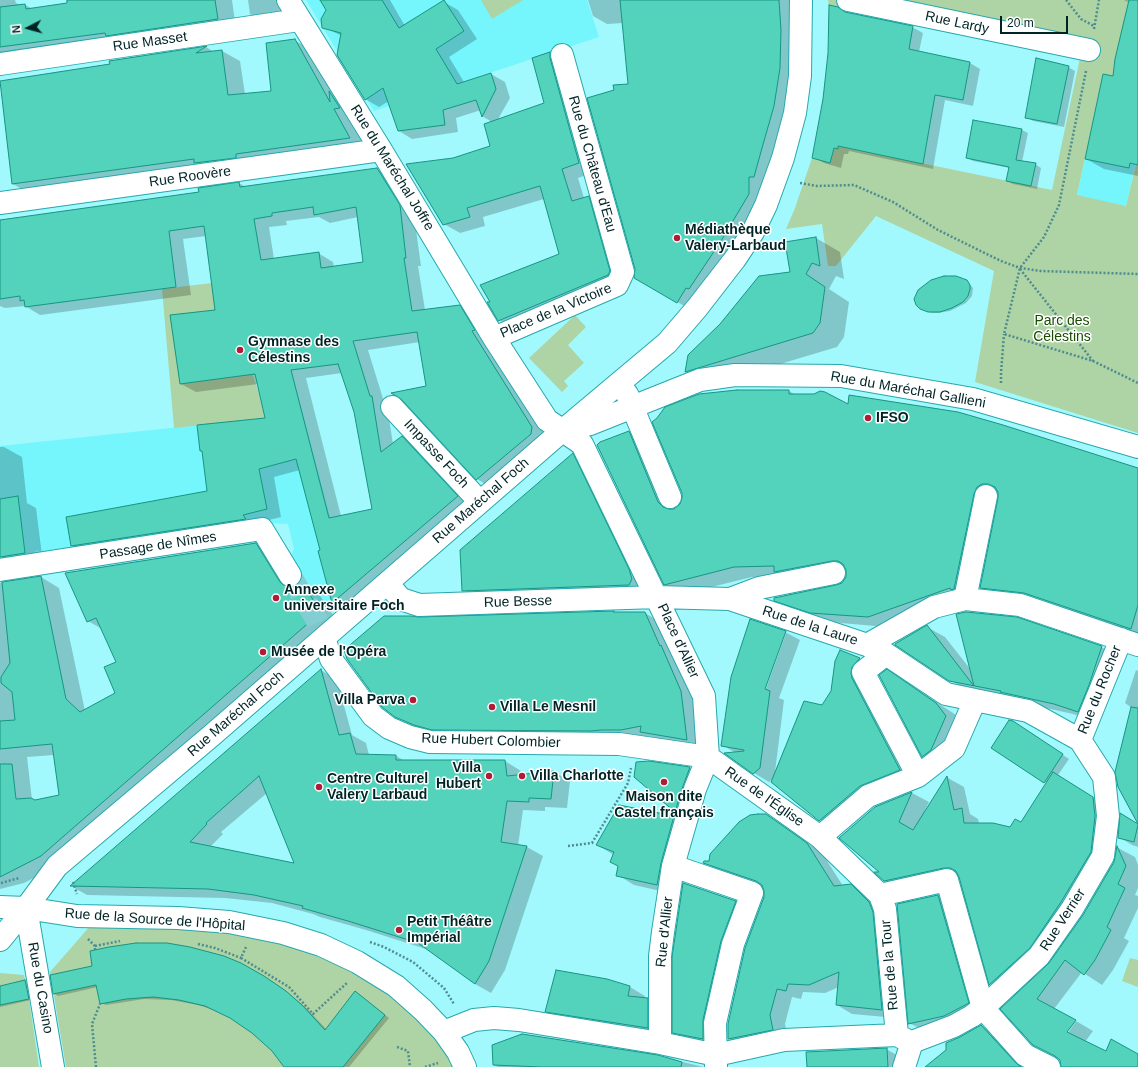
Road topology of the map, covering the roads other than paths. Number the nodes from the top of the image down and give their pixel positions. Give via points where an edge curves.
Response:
1 (288, 0) edge
2 (801, 0) edge
3 (848, 0) edge
4 (299, 20) junction
5 (1089, 50) dead end
6 (562, 55) dead end
7 (0, 64) edge
8 (381, 150) junction
9 (0, 203) edge
10 (623, 272) joint
11 (494, 338) junction
12 (622, 382) junction
13 (392, 407) dead end
14 (632, 407) junction
15 (562, 431) junction
16 (1138, 447) edge
17 (986, 496) dead end
18 (670, 497) dead end
19 (480, 502) junction
20 (0, 570) edge
21 (834, 573) dead end
22 (290, 575) tunnel mouth
23 (387, 583) junction
24 (657, 597) junction
25 (730, 599) junction
26 (965, 600) junction
27 (324, 638) junction
28 (1129, 642) edge
29 (867, 645) junction
30 (886, 654) junction
31 (975, 700) junction
32 (1080, 740) junction
33 (708, 757) junction
34 (918, 776) junction
35 (820, 836) junction
36 (673, 866) junction
37 (880, 895) junction
38 (0, 907) edge
39 (26, 908) junction
40 (0, 940) edge
41 (983, 1008) junction
42 (444, 1032) junction
43 (904, 1039) junction
44 (660, 1043) junction
45 (716, 1061) edge
46 (53, 1067) edge
47 (465, 1067) edge
48 (904, 1067) edge
49 (1049, 1067) edge

1 - 4 street, Rue du Maréchal Joffre
2 - 12 street via 800,76 795,113 783,158 766,205 753,232 698,308 667,343
3 - 5 street, Rue Lardy
4 - 7 street, Rue Masset
4 - 8 street, Rue du Maréchal Joffre
6 - 10 street, Rue du Château d'Eau
8 - 9 street, Rue Roovère
8 - 11 street, Rue du Maréchal Joffre
10 - 11 street, Place de la Victoire via 617,285
11 - 15 street, Place de la Victoire via 547,420
12 - 14 street
12 - 15 street
13 - 19 street, Impasse Foch
14 - 15 street, Rue du Maréchal Gallieni via 590,424
14 - 16 street, Rue du Maréchal Gallieni via 700,380 735,375 841,376 973,399
14 - 18 street
15 - 19 street, Rue Maréchal Foch
15 - 24 street, Place de la Victoire via 582,444
17 - 26 street
19 - 23 street, Rue Maréchal Foch
20 - 22 street, Passage de Nîmes via 262,529
21 - 25 street via 759,588
23 - 24 street, Rue Besse via 401,599 419,605
23 - 27 street, Rue Maréchal Foch
24 - 25 street, Place d'Allier
24 - 33 street, Place d'Allier via 704,696
25 - 29 street, Rue de la Laure
26 - 28 street, Rue de la Laure via 1020,605
26 - 29 street, Rue de la Laure via 934,607
27 - 33 street, Rue Hubert Colombier via 331,659 372,716 389,728 410,737 430,742 619,744
27 - 39 street, Rue Maréchal Foch via 57,866
28 - 32 street, Rue du Rocher
29 - 30 street
30 - 31 street via 946,694
30 - 34 street via 864,672
31 - 32 street via 1028,711
31 - 34 street via 954,748
32 - 41 street, Rue Verrier via 1104,777 1108,816 1103,856 1072,909 1039,956
33 - 35 street, Rue de l'Église
33 - 36 street, Rue d'Allier via 695,789
34 - 35 street via 868,796
35 - 37 street, Rue de l'Église
36 - 44 street, Rue d'Allier via 660,956
36 - 45 street via 752,893 733,944 715,1023
37 - 41 street via 946,880
37 - 43 street, Rue de la Tour via 885,909
38 - 39 street, Rue de la Source de l'Hôpital
39 - 40 street, Rue Maréchal Foch
39 - 42 street, Rue de la Source de l'Hôpital via 77,916 229,922 283,933 321,945 357,962 396,986
39 - 46 street, Rue du Casino
41 - 43 street, Rue Verrier via 954,1026
41 - 49 street via 1025,1055
42 - 44 street via 474,1020 494,1018
42 - 47 street, Rue de la Source de l'Hôpital
43 - 45 street, Rue Verrier via 784,1040
43 - 48 street, Rue de la Tour
44 - 45 street

